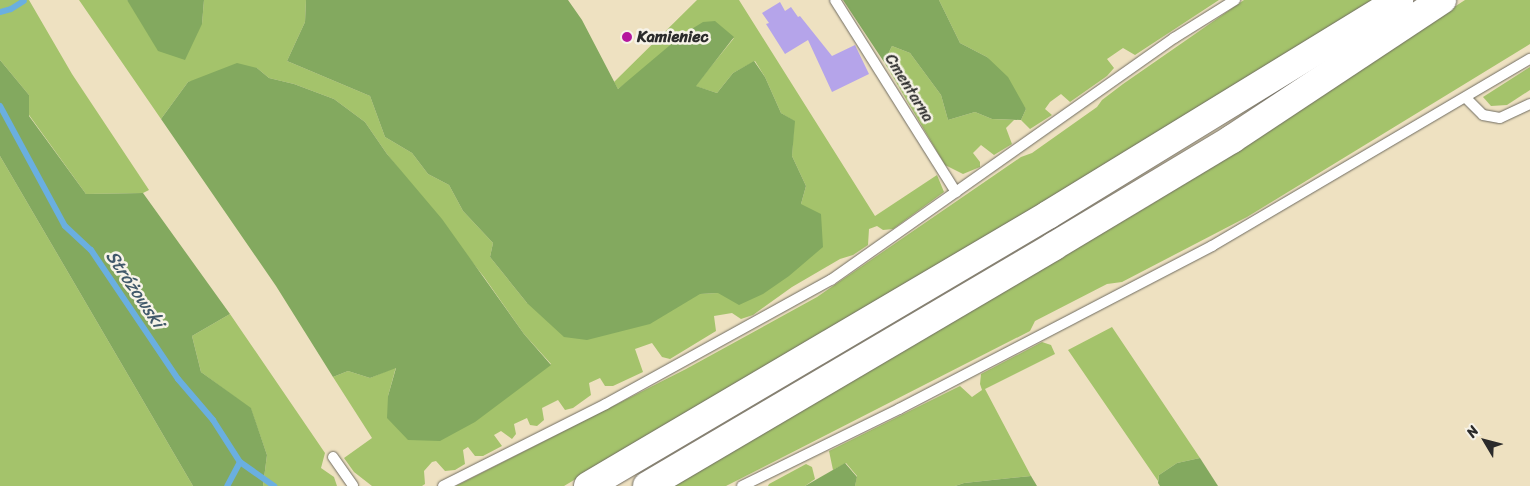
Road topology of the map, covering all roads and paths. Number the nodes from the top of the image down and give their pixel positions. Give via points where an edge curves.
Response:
1 (835, 0) edge
2 (1235, 0) edge
3 (1399, 0) edge
4 (1442, 0) edge
5 (1530, 59) edge
6 (1466, 98) junction
7 (1530, 104) edge
8 (956, 192) junction
9 (333, 458) dead end
10 (353, 486) edge
11 (443, 486) edge
12 (588, 486) edge
13 (647, 486) edge
14 (742, 486) edge

1 - 8 lane, Cmentarna
2 - 8 lane via 1174,38
3 - 12 main road via 1056,211
4 - 13 main road via 1216,149
5 - 6 lane
6 - 7 lane via 1482,115 1500,118
6 - 14 lane via 1212,246 899,409
8 - 11 lane via 831,280 606,404
9 - 10 lane

